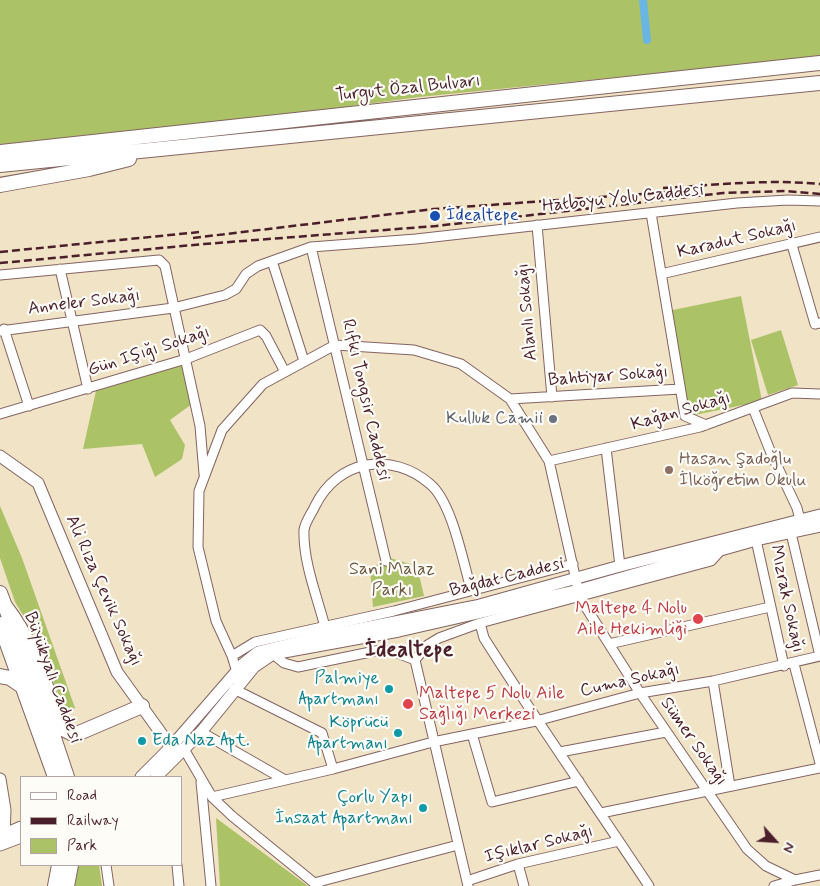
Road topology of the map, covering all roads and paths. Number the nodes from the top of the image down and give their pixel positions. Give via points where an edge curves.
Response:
1 (820, 63) edge
2 (820, 83) edge
3 (176, 147) junction
4 (0, 152) edge
5 (0, 165) edge
6 (0, 185) edge
7 (820, 201) edge
8 (651, 213) junction
9 (536, 225) junction
10 (820, 237) edge
11 (792, 244) junction
12 (311, 247) junction
13 (272, 261) junction
14 (60, 269) junction
15 (661, 274) junction
16 (0, 275) edge
17 (173, 308) junction
18 (71, 320) junction
19 (820, 323) edge
20 (2, 330) edge
21 (335, 346) junction
22 (186, 359) junction
23 (304, 362) junction
24 (285, 372) junction
25 (680, 388) junction
26 (88, 389) junction
27 (820, 394) edge
28 (552, 397) junction
29 (510, 399) junction
30 (29, 406) junction
31 (752, 408) junction
32 (0, 414) edge
33 (706, 425) junction
34 (606, 448) junction
35 (0, 456) edge
36 (549, 461) junction
37 (363, 465) junction
38 (204, 476) junction
39 (820, 515) edge
40 (800, 520) junction
41 (820, 526) edge
42 (791, 533) junction
43 (756, 540) junction
44 (721, 550) junction
45 (697, 552) junction
46 (386, 561) dead end
47 (573, 564) junction
48 (620, 566) junction
49 (471, 589) junction
50 (578, 589) junction
51 (0, 593) edge
52 (5, 606) junction
53 (770, 607) junction
54 (480, 623) junction
55 (0, 624) edge
56 (325, 627) junction
57 (610, 644) junction
58 (273, 654) junction
59 (232, 656) junction
60 (820, 656) edge
61 (415, 660) junction
62 (794, 664) junction
63 (784, 666) junction
64 (237, 672) junction
65 (0, 676) edge
66 (713, 681) junction
67 (23, 687) junction
68 (234, 689) junction
69 (640, 693) junction
70 (142, 706) junction
71 (41, 717) junction
72 (536, 721) junction
73 (201, 732) junction
74 (666, 732) junction
75 (472, 734) junction
76 (433, 742) junction
77 (171, 747) junction
78 (184, 749) junction
79 (560, 752) junction
80 (820, 763) edge
81 (820, 768) edge
82 (333, 769) junction
83 (55, 776) edge
84 (67, 776) edge
85 (142, 776) edge
86 (159, 776) edge
87 (0, 779) edge
88 (201, 780) junction
89 (285, 780) junction
90 (579, 781) junction
91 (730, 786) junction
92 (707, 790) junction
93 (212, 797) junction
94 (601, 814) junction
95 (20, 828) edge
96 (20, 836) edge
97 (1, 838) edge
98 (619, 841) junction
99 (458, 845) junction
100 (518, 864) junction
101 (58, 866) edge
102 (71, 866) edge
103 (106, 866) edge
104 (177, 866) edge
105 (820, 875) edge
106 (795, 880) junction
107 (467, 884) edge
108 (316, 885) edge
109 (54, 886) edge
110 (67, 886) edge
111 (109, 886) edge
112 (179, 886) edge
113 (211, 886) edge
114 (524, 886) edge
115 (648, 886) edge
116 (774, 886) edge

1 - 4 highway, Turgut Özal Bulvarı
2 - 3 highway, Turgut Özal Bulvarı
3 - 5 highway, Turgut Özal Bulvarı
3 - 6 highway via 89,169
7 - 8 street, Hatboyu Yolu Caddesi via 788,200
8 - 9 street, Hatboyu Yolu Caddesi
8 - 15 street, Bahtiyar Sokağı
9 - 12 street, Hatboyu Yolu Caddesi
9 - 28 street, Alanlı Sokağı
10 - 11 street, Karadut Sokağı
11 - 15 street, Karadut Sokağı
11 - 19 street via 815,324
12 - 13 street, Hatboyu Yolu Caddesi
12 - 21 street, Rıfkı Tongsir Caddesi
13 - 17 street, Anneler Sokağı via 246,274 236,289 225,295
13 - 23 street
14 - 16 street
14 - 17 street via 159,260 165,266
14 - 18 street
15 - 25 street, Bahtiyar Sokağı
17 - 18 street, Anneler Sokağı
17 - 22 street
18 - 20 street, Anneler Sokağı
18 - 26 street
20 - 30 street
21 - 23 street
21 - 29 street via 414,350 461,364
21 - 37 street, Rıfkı Tongsir Caddesi
22 - 24 street, Gün Işığı Sokağı via 260,330
22 - 26 street, Gün Işığı Sokağı
22 - 38 street via 200,426
23 - 24 street
24 - 38 street via 263,384 222,430
25 - 28 street, Bahtiyar Sokağı
25 - 33 street via 686,416
26 - 30 street, Gün Işığı Sokağı
27 - 31 street, Kağan Sokağı via 792,393
28 - 29 street, Bahtiyar Sokağı
29 - 36 street
30 - 32 street, Gün Işığı Sokağı
31 - 33 street, Kağan Sokağı
31 - 40 street
33 - 34 street, Kağan Sokağı
34 - 36 street, Kağan Sokağı
34 - 48 street
35 - 70 main road, Ali Rıza Çevik Sokağı via 38,482 117,672
36 - 47 street
37 - 46 street, Rıfkı Tongsir Caddesi
37 - 49 street via 382,463 405,468 432,485 450,515
37 - 56 street via 339,476 316,503 304,528 306,556
38 - 59 street via 199,491 198,547 216,620
39 - 40 main road, Bağdat Caddesi
40 - 45 main road, Bağdat Caddesi
41 - 42 main road, Bağdat Caddesi
42 - 43 main road, Bağdat Caddesi
42 - 60 street
43 - 44 main road, Bağdat Caddesi
43 - 53 street, Mızrak Sokağı
44 - 45 main road, Bağdat Caddesi
44 - 50 street via 711,561
45 - 48 main road, Bağdat Caddesi
45 - 50 main road, Bağdat Caddesi
47 - 49 street
47 - 50 street
48 - 50 main road, Bağdat Caddesi
49 - 56 street
50 - 54 street
50 - 57 street, Sümer Sokağı
50 - 58 main road, Bağdat Caddesi via 399,631
50 - 64 main road, Bağdat Caddesi via 342,632 258,652
51 - 52 highway, Büyükyalı Caddesi
52 - 70 highway via 32,648 61,728 66,732 79,734
52 - 71 highway, Büyükyalı Caddesi
53 - 57 street
53 - 63 street, Mızrak Sokağı
54 - 61 street via 439,638 426,646
54 - 72 street via 484,638
55 - 67 highway, Büyükyalı Caddesi
56 - 59 street via 256,642
57 - 69 street, Sümer Sokağı
58 - 61 street via 298,667 380,650
58 - 68 main road, Bağdat Caddesi via 254,667
59 - 64 street
60 - 62 street, Cuma Sokağı
61 - 76 street
62 - 63 street, Cuma Sokağı
62 - 80 street
63 - 66 street, Cuma Sokağı
64 - 77 main road, Bağdat Caddesi
65 - 67 highway via 10,678
66 - 69 street, Cuma Sokağı
66 - 91 street
67 - 71 highway, Büyükyalı Caddesi
68 - 73 main road, Bağdat Caddesi
68 - 82 street via 322,733
69 - 72 street, Cuma Sokağı
69 - 74 street, Sümer Sokağı
70 - 77 main road, Ali Rıza Çevik Sokağı
71 - 83 highway, Büyükyalı Caddesi
71 - 84 highway, Büyükyalı Caddesi
72 - 75 street, Cuma Sokağı
72 - 79 street
73 - 78 main road, Bağdat Caddesi
73 - 89 street
74 - 79 street
74 - 92 street, Sümer Sokağı
75 - 76 street, Cuma Sokağı
75 - 90 street via 492,802
76 - 82 street, Cuma Sokağı
76 - 99 street
77 - 85 main road, Bağdat Caddesi
78 - 86 main road, Bağdat Caddesi
78 - 88 street
79 - 90 street
81 - 91 street
82 - 89 street, Cuma Sokağı
87 - 97 main road via 5,810
88 - 93 street
88 - 113 street
89 - 93 street, Cuma Sokağı
90 - 94 street
91 - 92 street
92 - 94 street
92 - 106 street, Sümer Sokağı via 747,849 766,866
93 - 108 street
94 - 98 street
95 - 97 main road
96 - 97 main road
98 - 100 street, Işıklar Sokağı
98 - 115 street
99 - 107 street
99 - 108 street
100 - 107 street, Işıklar Sokağı
100 - 114 street
101 - 109 highway
102 - 110 highway
103 - 111 street
104 - 112 street
105 - 106 street
106 - 116 street

